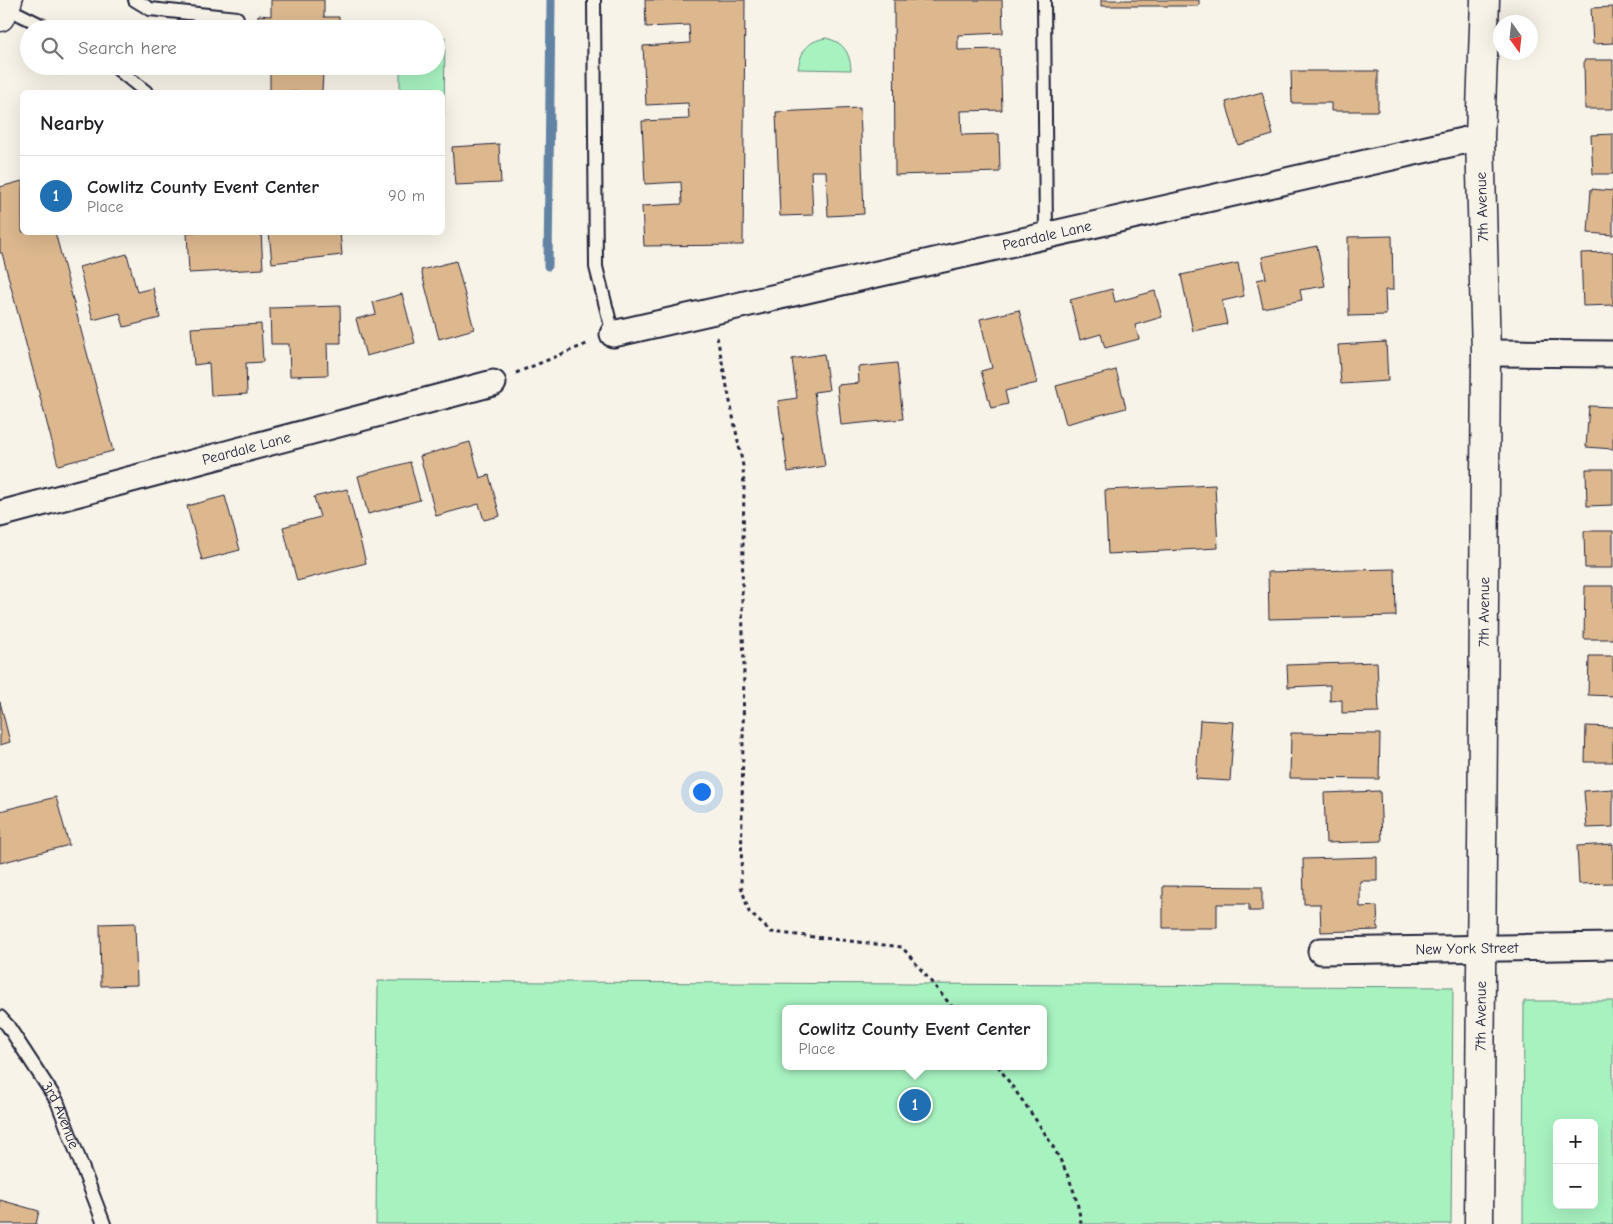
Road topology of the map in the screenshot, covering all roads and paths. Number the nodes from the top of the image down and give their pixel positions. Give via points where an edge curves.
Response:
1 (135, 0) edge
2 (594, 0) edge
3 (1044, 0) edge
4 (1485, 0) edge
5 (5, 8) edge
6 (237, 18) dead end
7 (30, 20) edge
8 (125, 75) edge
9 (144, 90) edge
10 (1480, 137) junction
11 (1046, 236) junction
12 (712, 311) junction
13 (613, 334) junction
14 (1486, 353) junction
15 (1613, 354) edge
16 (493, 383) joint
17 (0, 514) edge
18 (1613, 946) edge
19 (1482, 947) junction
20 (1321, 951) dead end
21 (951, 1005) edge
22 (0, 1017) edge
23 (1001, 1070) edge
24 (104, 1224) edge
25 (1082, 1224) edge
26 (1479, 1224) edge

1 - 6 lane via 150,8
2 - 13 lane via 596,267
3 - 11 lane
4 - 10 street, 7th Avenue
5 - 7 lane
8 - 9 lane
10 - 11 street, Peardale Lane
10 - 14 street, 7th Avenue
11 - 12 street, Peardale Lane
12 - 13 street, Peardale Lane
12 - 21 path via 743,466 741,886 749,912 771,932 902,947
13 - 16 path
14 - 15 street
14 - 19 street, 7th Avenue
16 - 17 street, Peardale Lane
18 - 19 street, New York Street
19 - 20 street, New York Street
19 - 26 street, 7th Avenue
22 - 24 lane, 3rd Avenue via 56,1101
23 - 25 path via 1053,1147 1071,1180

